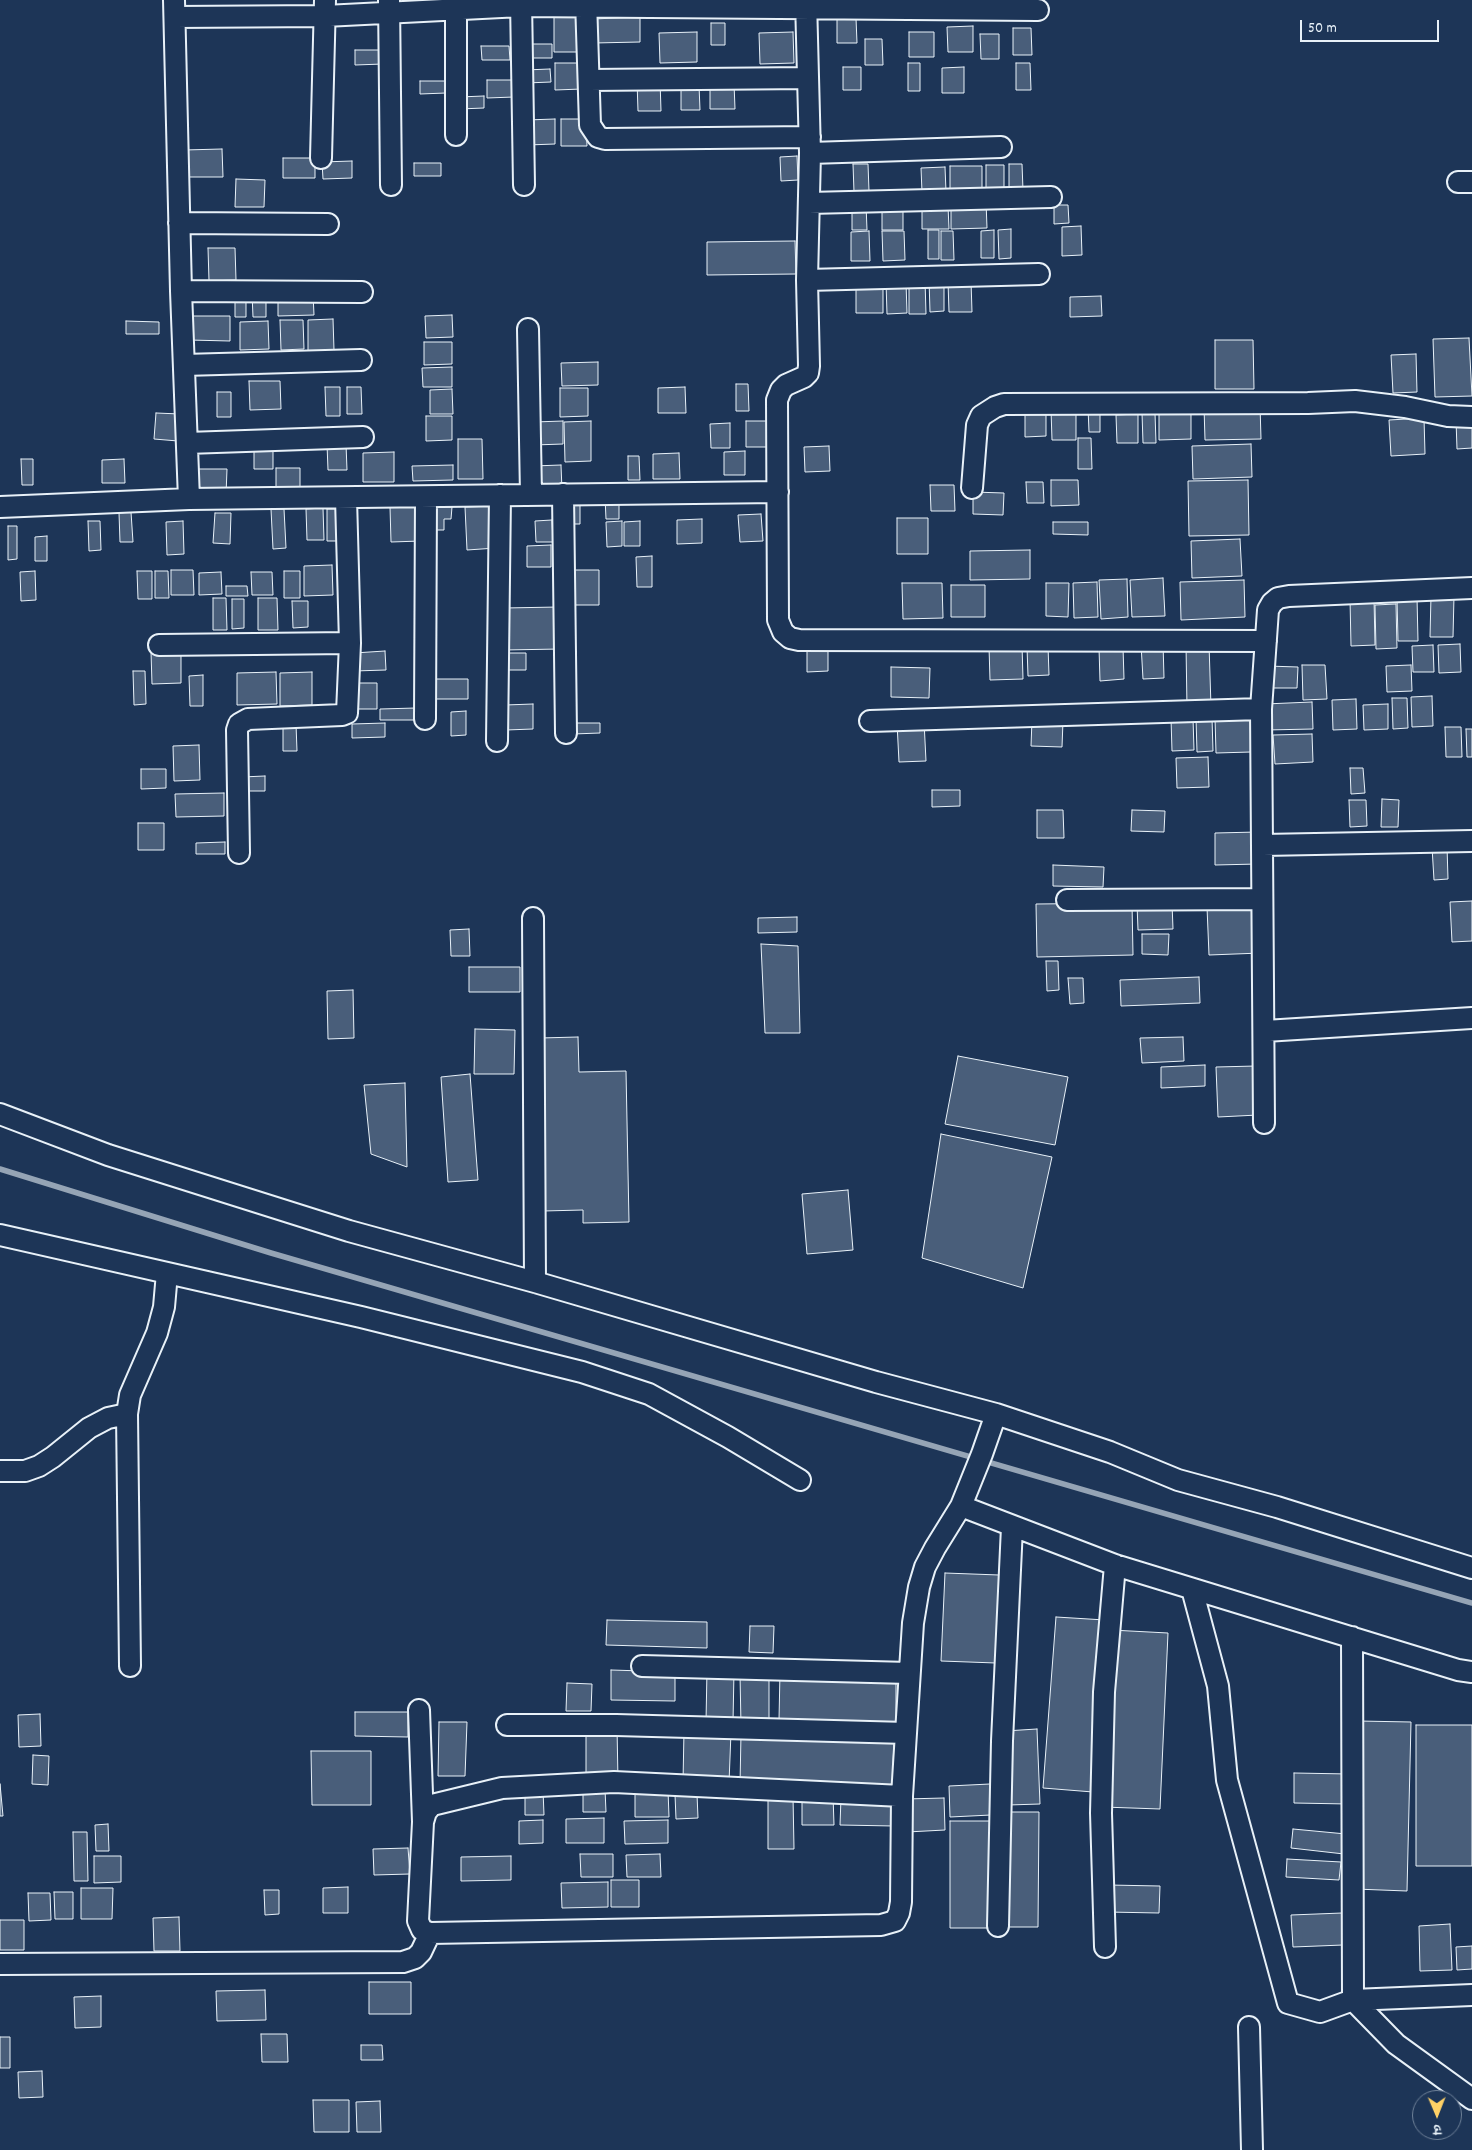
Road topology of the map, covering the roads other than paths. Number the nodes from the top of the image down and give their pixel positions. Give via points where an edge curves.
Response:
1 (521, 3) edge
2 (586, 3) edge
3 (806, 4) edge
4 (456, 5) edge
5 (389, 6) edge
6 (174, 8) edge
7 (325, 8) edge
8 (1038, 10) dead end
9 (808, 78) junction
10 (589, 80) junction
11 (456, 135) dead end
12 (810, 145) junction
13 (1001, 147) dead end
14 (321, 158) dead end
15 (391, 185) dead end
16 (524, 185) dead end
17 (1051, 197) dead end
18 (809, 203) junction
19 (180, 223) junction
20 (328, 224) dead end
21 (1039, 274) dead end
22 (808, 280) junction
23 (181, 291) junction
24 (362, 292) dead end
25 (528, 329) dead end
26 (361, 360) dead end
27 (184, 365) junction
28 (1472, 417) edge
29 (364, 437) dead end
30 (187, 443) junction
31 (972, 488) dead end
32 (778, 492) junction
33 (563, 494) junction
34 (500, 495) junction
35 (531, 495) junction
36 (426, 497) junction
37 (346, 498) junction
38 (189, 499) junction
39 (0, 507) edge
40 (1472, 588) edge
41 (1266, 641) junction
42 (350, 643) junction
43 (159, 645) dead end
44 (1261, 709) junction
45 (426, 719) dead end
46 (870, 721) dead end
47 (566, 732) dead end
48 (497, 741) dead end
49 (1472, 841) edge
50 (1263, 845) junction
51 (239, 853) dead end
52 (1262, 899) junction
53 (1066, 900) dead end
54 (533, 918) dead end
55 (1472, 1018) edge
56 (1265, 1031) junction
57 (0, 1114) edge
58 (1264, 1123) dead end
59 (0, 1236) edge
60 (167, 1273) junction
61 (535, 1282) junction
62 (126, 1414) junction
63 (996, 1414) junction
64 (0, 1471) edge
65 (800, 1480) dead end
66 (961, 1506) junction
67 (1012, 1527) junction
68 (1115, 1565) junction
69 (1472, 1568) edge
70 (1192, 1589) junction
71 (1352, 1637) junction
72 (130, 1666) dead end
73 (642, 1666) dead end
74 (1472, 1672) edge
75 (909, 1673) junction
76 (419, 1710) dead end
77 (507, 1725) dead end
78 (906, 1733) junction
79 (902, 1796) junction
80 (423, 1822) junction
81 (998, 1926) dead end
82 (430, 1933) junction
83 (1106, 1947) dead end
84 (0, 1964) edge
85 (1472, 1995) edge
86 (1353, 2000) junction
87 (1249, 2027) dead end
88 (1472, 2099) edge
89 (1252, 2150) edge

1 - 2 street
1 - 4 street
1 - 16 street
2 - 3 street
2 - 10 street
3 - 8 street
3 - 9 street
4 - 5 street
4 - 11 street
5 - 7 street
5 - 15 street
6 - 7 street
6 - 19 street
7 - 14 street
9 - 10 street
9 - 12 street
10 - 12 street via 590,125 598,137
12 - 13 street
12 - 18 street
17 - 18 street
18 - 22 street
19 - 20 street
19 - 23 street
21 - 22 street
22 - 32 street via 810,366 804,377 786,385 779,393
23 - 24 street
23 - 27 street
25 - 35 street
26 - 27 street
27 - 30 street
28 - 31 street via 1355,401 1004,404 981,416 977,425
29 - 30 street
30 - 38 street
32 - 33 street
32 - 41 street via 778,620 790,638 956,642
33 - 35 street
33 - 47 street
34 - 35 street
34 - 36 street
34 - 48 street
36 - 37 street
36 - 45 street
37 - 38 street
37 - 42 street
38 - 39 street
40 - 41 street via 1284,597 1272,603 1268,610
41 - 44 street
42 - 43 street
42 - 51 street via 347,713 248,719 239,724
44 - 46 street
44 - 50 street
49 - 50 street
50 - 52 street
52 - 53 street
52 - 56 street
54 - 61 street
55 - 56 street
56 - 58 street
57 - 61 street via 108,1155 349,1231
59 - 60 street
60 - 62 street via 164,1307 157,1332 130,1396
60 - 65 street via 361,1317 599,1377 649,1394
61 - 63 street
62 - 64 street via 108,1418 89,1428 39,1466
62 - 72 street
63 - 66 street
63 - 69 street via 1110,1452 1178,1480 1277,1507
66 - 67 street
66 - 75 street via 934,1548 919,1587
67 - 68 street
67 - 81 street
68 - 70 street
68 - 83 street via 1104,1692 1101,1813
70 - 71 street
70 - 86 street via 1218,1686 1226,1780 1288,2003 1320,2012
71 - 74 street
71 - 86 street
73 - 75 street
75 - 78 street
76 - 80 street
77 - 78 street
78 - 79 street
79 - 80 street via 586,1783 502,1788 432,1805
79 - 82 street via 901,1902 892,1923
80 - 82 street via 418,1922 422,1930
82 - 84 street via 421,1952 403,1962
85 - 86 street
86 - 88 street via 1396,2044
87 - 89 street

